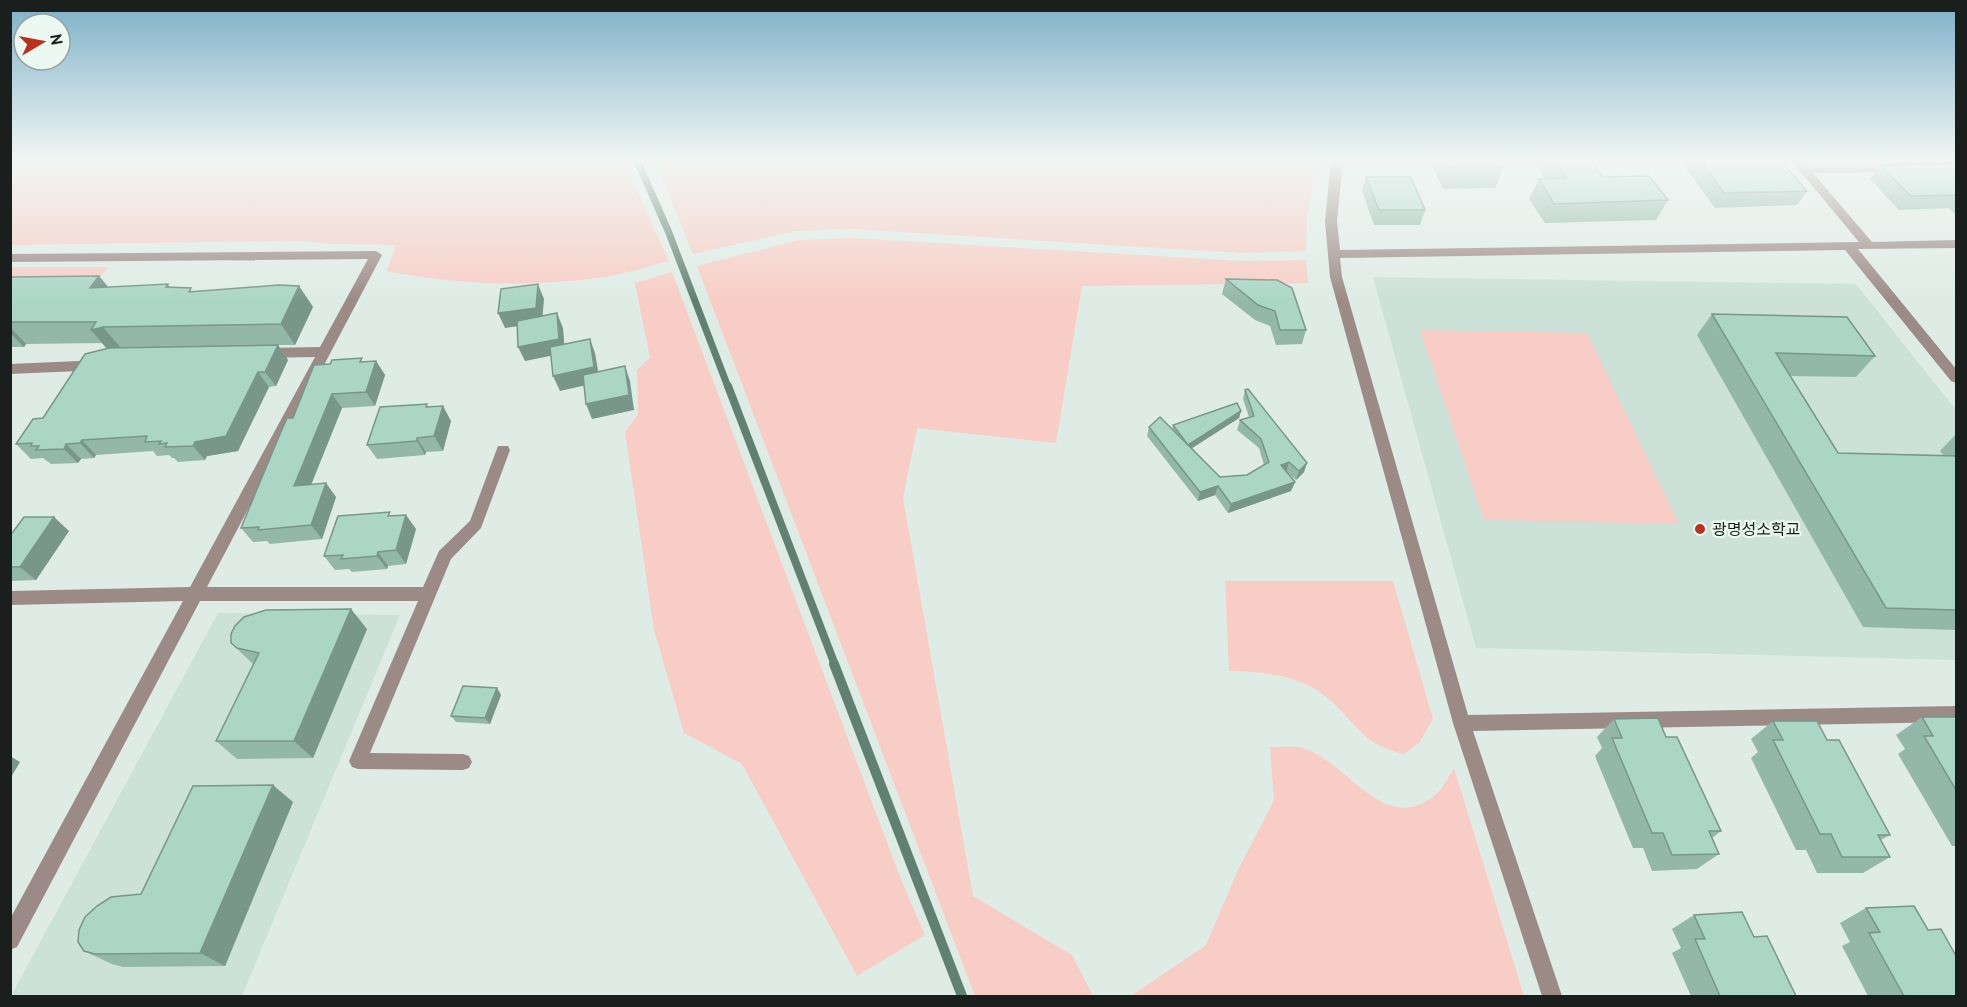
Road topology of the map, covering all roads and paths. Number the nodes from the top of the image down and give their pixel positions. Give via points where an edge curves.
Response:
1 (1332, 207) edge
2 (1836, 207) edge
3 (1847, 244) junction
4 (1956, 244) edge
5 (1868, 245) junction
6 (1334, 254) junction
7 (10, 258) edge
8 (324, 352) junction
9 (253, 353) edge
10 (111, 357) edge
11 (10, 369) edge
12 (1956, 378) edge
13 (503, 450) dead end
14 (195, 594) junction
15 (429, 594) junction
16 (10, 598) edge
17 (1956, 714) edge
18 (1462, 723) junction
19 (463, 762) dead end
20 (10, 940) edge
21 (1552, 996) edge

1 - 6 street
2 - 5 street
3 - 5 street
3 - 6 street
3 - 12 street
4 - 5 street
6 - 18 street via 1336,277
7 - 8 street via 376,255
8 - 9 street
8 - 14 street
10 - 11 street via 79,366
13 - 15 street via 476,524 445,555
14 - 15 street
14 - 16 street
14 - 20 street
15 - 19 street via 358,761
17 - 18 street
18 - 21 street

